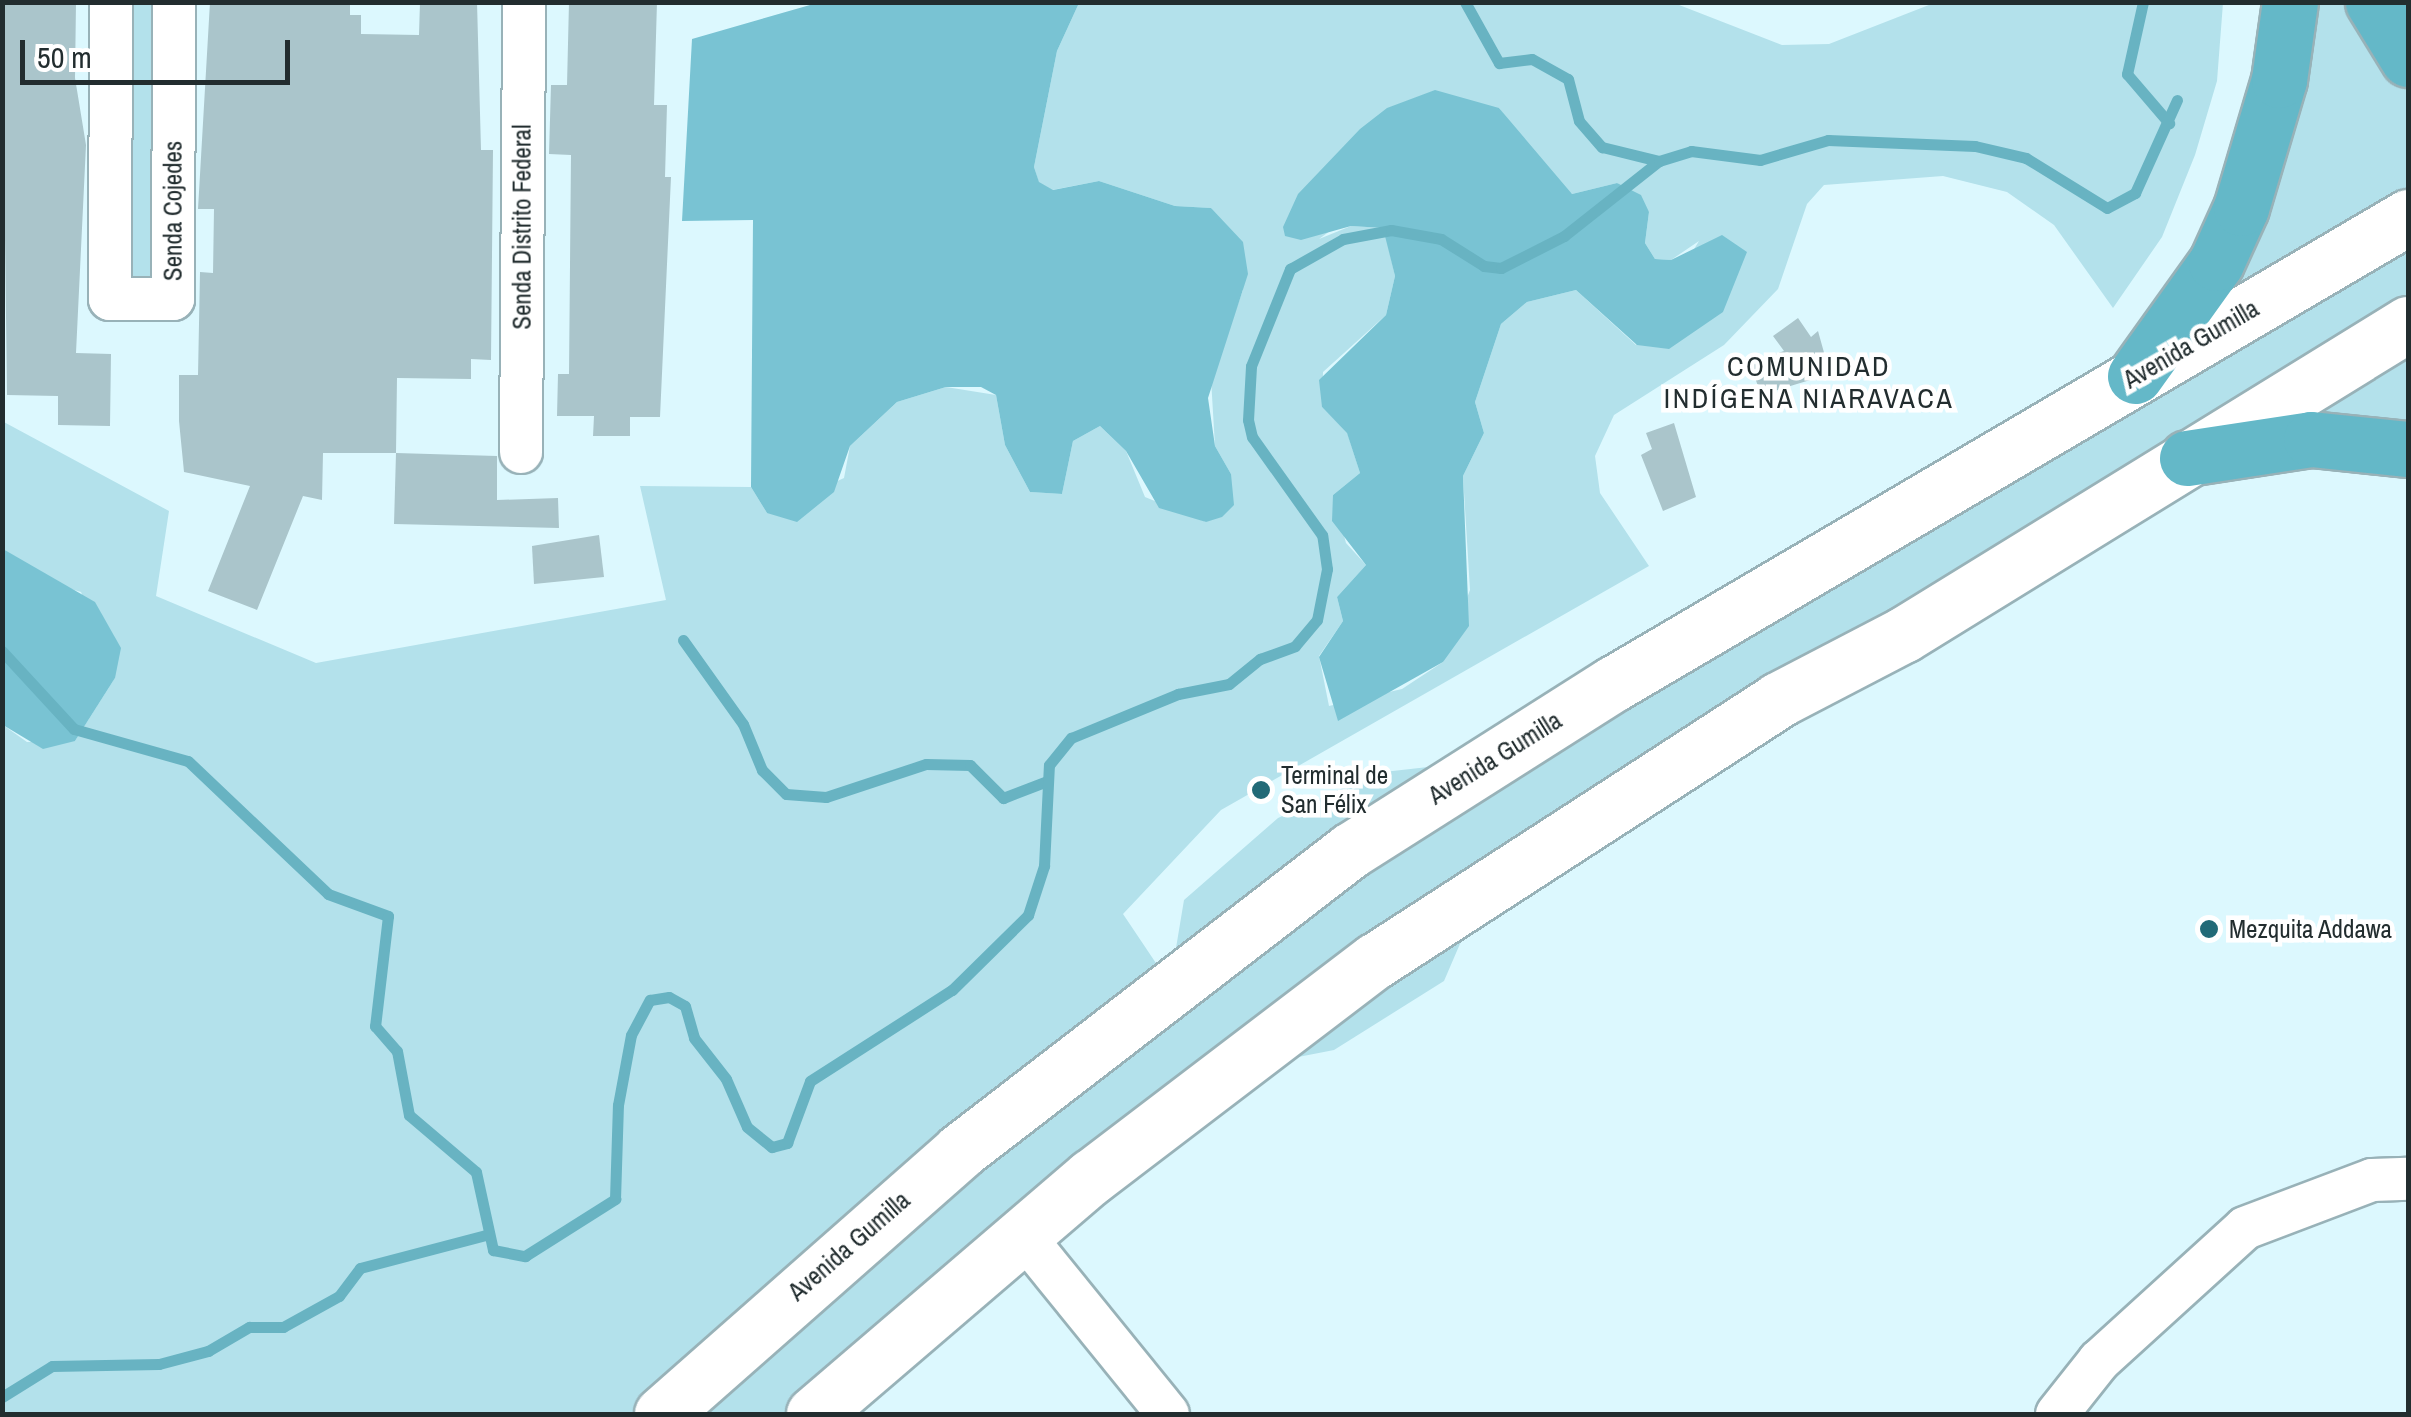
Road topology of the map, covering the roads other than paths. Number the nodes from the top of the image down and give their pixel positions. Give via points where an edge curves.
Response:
1 (110, 2) edge
2 (174, 2) edge
3 (524, 2) edge
4 (2290, 2) edge
5 (2373, 2) edge
6 (2408, 59) edge
7 (2408, 216) edge
8 (2408, 324) edge
9 (2136, 376) junction
10 (2408, 449) edge
11 (521, 452) dead end
12 (2187, 458) junction
13 (2408, 1179) edge
14 (1023, 1235) junction
15 (662, 1414) edge
16 (814, 1414) edge
17 (1168, 1414) edge
18 (2057, 1414) edge

1 - 2 street, Senda Cojedes via 110,300 173,299
3 - 11 street, Senda Distrito Federal
4 - 9 highway via 2279,80 2241,208 2216,263
5 - 6 highway
7 - 9 main road, Avenida Gumilla
8 - 12 main road
9 - 15 main road, Avenida Gumilla via 1614,684 1352,850 960,1151
10 - 12 highway via 2312,438
12 - 14 main road via 1903,635 1778,700 1468,898 1256,1047
13 - 18 street via 2372,1180 2245,1228 2099,1361
14 - 16 main road
14 - 17 street

